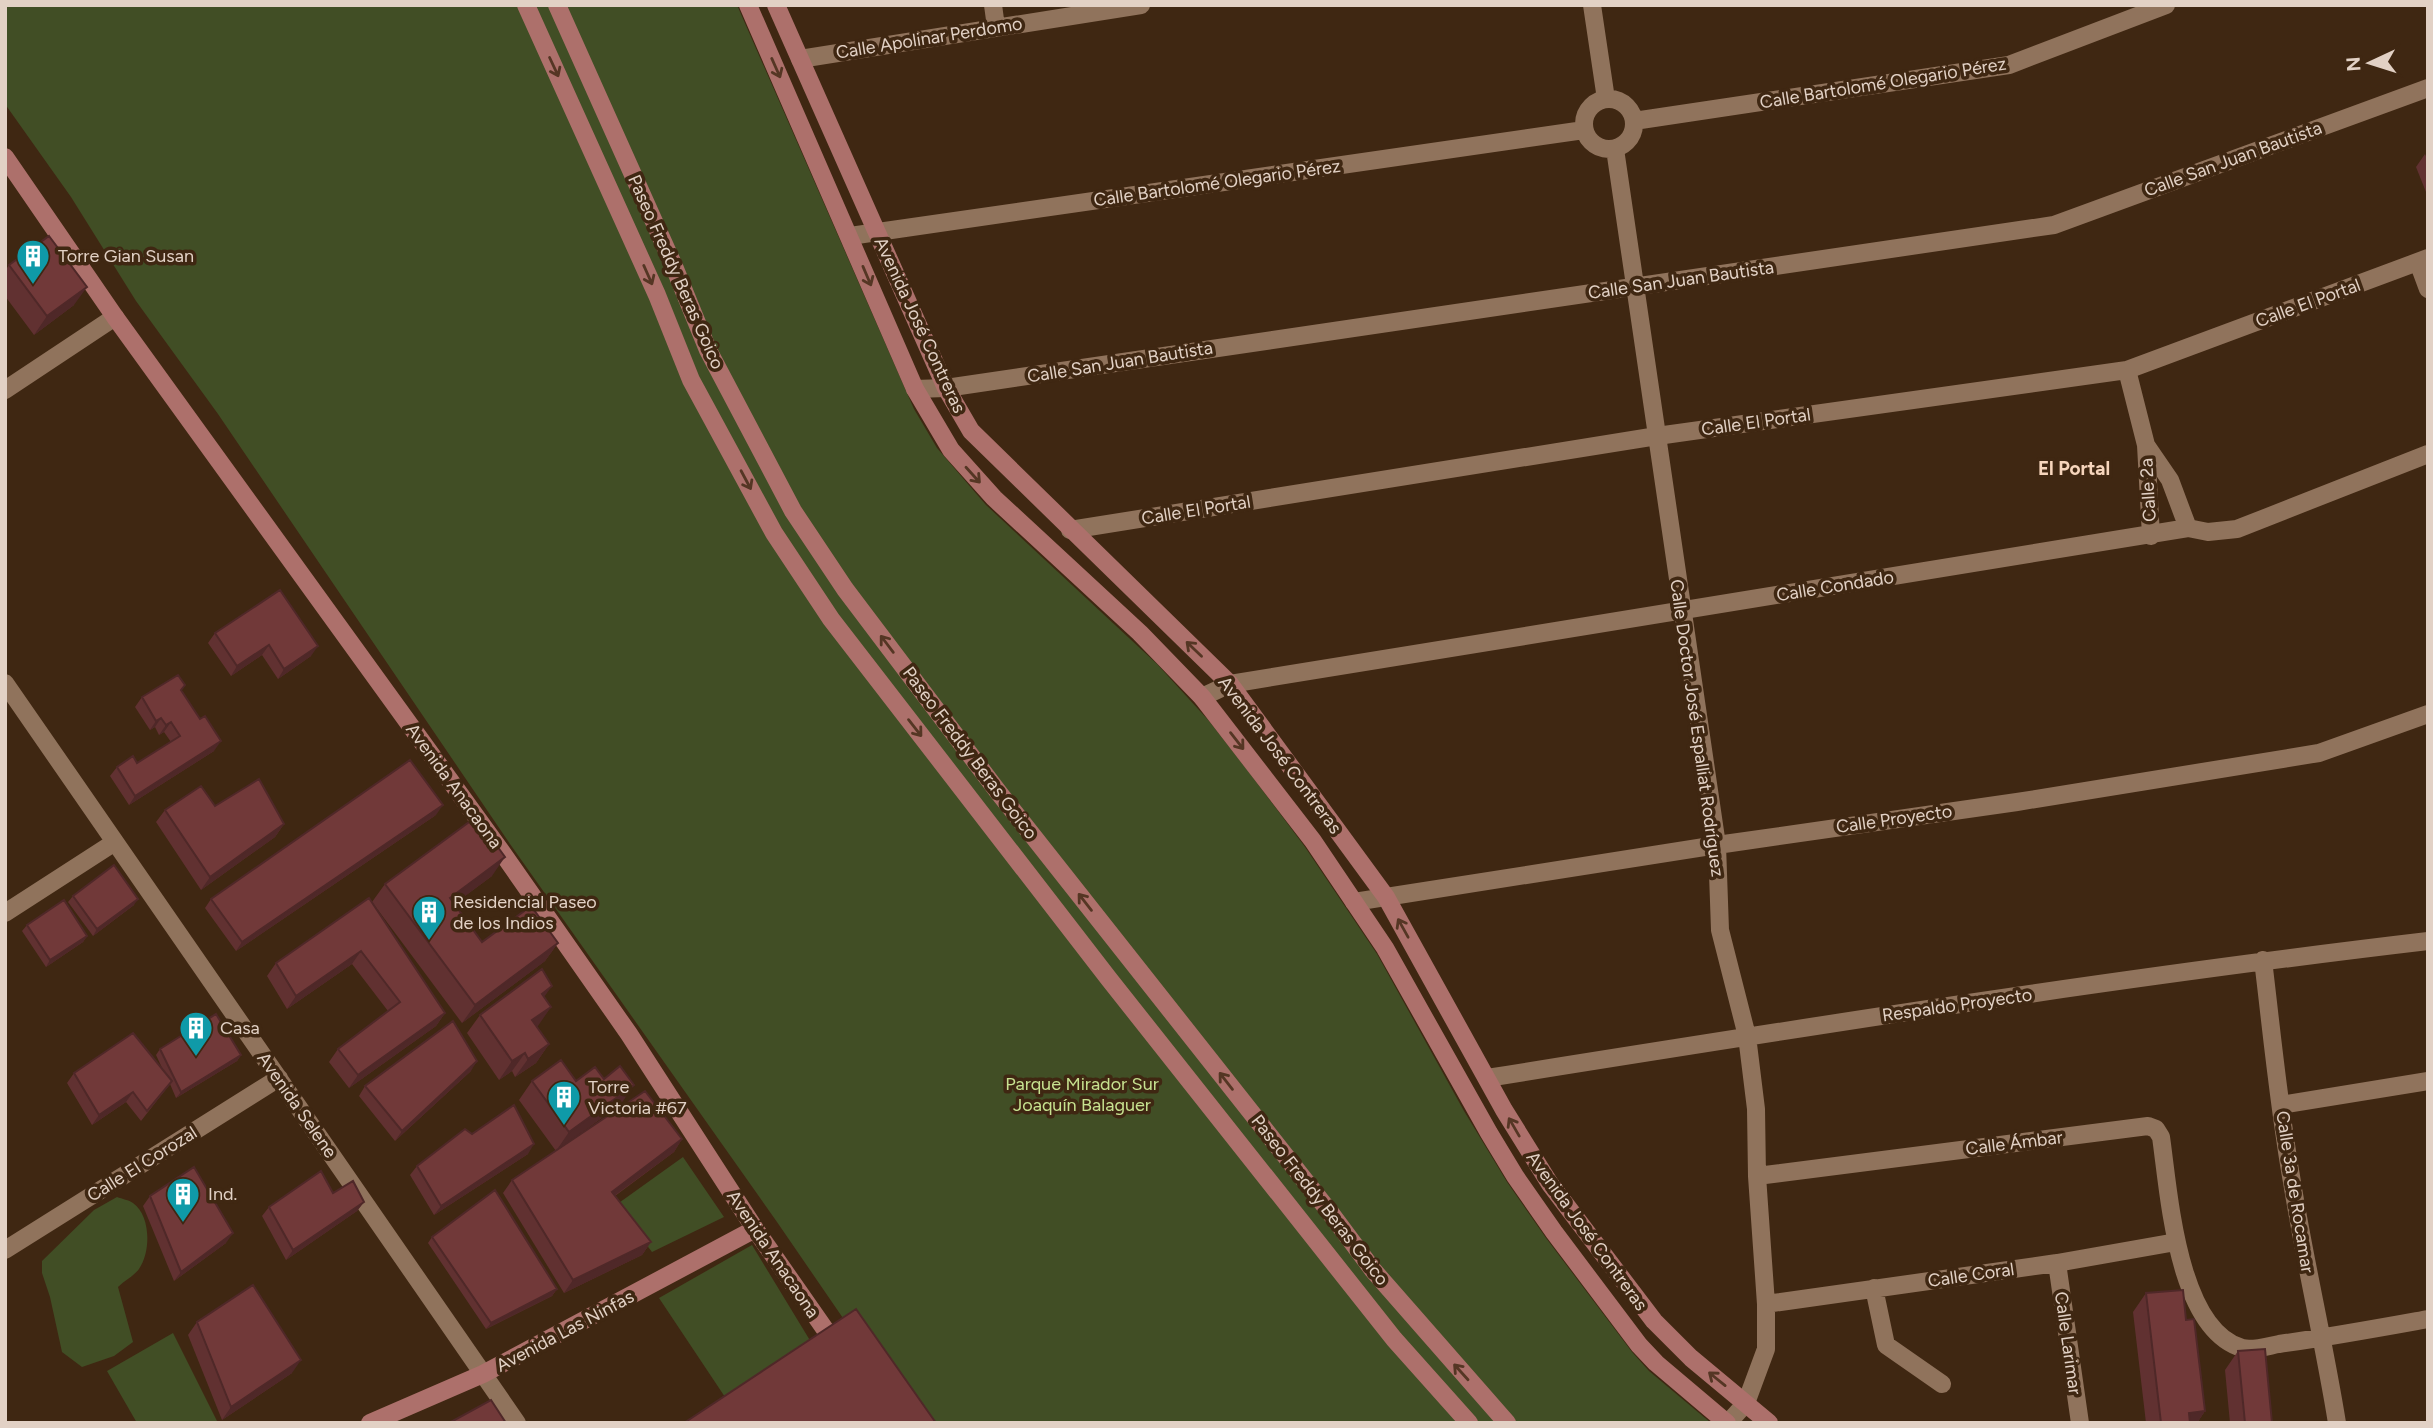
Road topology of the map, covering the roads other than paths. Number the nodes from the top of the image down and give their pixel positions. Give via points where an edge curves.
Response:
1 (526, 5) edge
2 (557, 5) edge
3 (748, 5) edge
4 (776, 5) edge
5 (993, 5) edge
6 (1141, 5) edge
7 (1592, 5) edge
8 (2166, 5) edge
9 (996, 27) junction
10 (800, 59) junction
11 (2428, 88) edge
12 (1606, 99) junction
13 (1634, 121) junction
14 (1584, 130) junction
15 (1615, 149) junction
16 (5, 157) edge
17 (877, 232) junction
18 (850, 236) junction
19 (2423, 260) edge
20 (1635, 288) junction
21 (2428, 289) edge
22 (115, 317) junction
23 (2127, 370) junction
24 (946, 388) junction
25 (915, 389) junction
26 (5, 390) edge
27 (1657, 436) junction
28 (2146, 445) junction
29 (2428, 454) edge
30 (2188, 528) junction
31 (1070, 530) junction
32 (2151, 536) junction
33 (1682, 611) junction
34 (5, 683) edge
35 (1230, 684) junction
36 (1202, 697) junction
37 (2428, 715) edge
38 (115, 842) junction
39 (1717, 845) junction
40 (1386, 897) junction
41 (1354, 902) junction
42 (5, 913) edge
43 (2428, 941) edge
44 (2263, 960) junction
45 (1172, 1013) junction
46 (1151, 1031) junction
47 (1746, 1036) junction
48 (279, 1078) junction
49 (1487, 1078) junction
50 (2428, 1081) edge
51 (2281, 1105) junction
52 (1757, 1176) junction
53 (755, 1229) junction
54 (2176, 1242) junction
55 (5, 1250) edge
56 (2057, 1263) junction
57 (1874, 1288) junction
58 (1766, 1304) junction
59 (2428, 1318) edge
60 (2323, 1338) junction
61 (850, 1366) edge
62 (483, 1374) junction
63 (1942, 1384) dead end
64 (1746, 1403) junction
65 (370, 1423) edge
66 (517, 1423) edge
67 (1469, 1423) edge
68 (1507, 1423) edge
69 (1728, 1423) edge
70 (1769, 1423) edge
71 (2080, 1423) edge
72 (2337, 1423) edge

1 -> 46 main road, Paseo Freddy Beras Goico via 691,380 774,533 831,619
45 -> 2 main road, Paseo Freddy Beras Goico via 999,793 845,589 793,511 708,350
3 -> 18 main road, Avenida José Contreras
4 - 10 main road, Avenida José Contreras
5 - 9 street
6 - 9 street, Calle Apolinar Perdomo
7 - 12 street
8 - 13 street, Calle Bartolomé Olegario Pérez via 2009,65
9 - 10 street, Calle Apolinar Perdomo
10 - 17 main road, Avenida José Contreras
11 - 20 street, Calle San Juan Bautista via 2054,225
12 - 13 street via 1624,104
12 - 14 street via 1587,112
13 - 15 street via 1630,138
14 - 15 street via 1596,146
14 - 17 street, Calle Bartolomé Olegario Pérez
15 - 20 street, Calle Doctor José Espalliat Rodríguez
16 - 22 main road, Avenida Anacaona
17 - 18 street, Calle Bartolomé Olegario Pérez
17 - 24 main road, Avenida José Contreras
18 -> 25 main road, Avenida José Contreras
19 - 21 street
19 - 23 street, Calle El Portal
20 - 24 street, Calle San Juan Bautista
20 - 27 street, Calle Doctor José Espalliat Rodríguez
22 - 26 street
22 - 53 main road, Avenida Anacaona via 509,862 629,1034
23 - 27 street, Calle El Portal
23 - 28 street, Calle 2a
24 - 25 street, Calle San Juan Bautista
24 - 31 main road, Avenida José Contreras via 971,431
25 -> 36 main road, Avenida José Contreras via 950,450 994,498
27 - 31 street, Calle El Portal
27 - 33 street, Calle Doctor José Espalliat Rodríguez
28 - 30 street, Calle 2a via 2170,480
28 - 32 street, Calle 2a
29 - 30 street, Calle Condado via 2237,529 2208,532
30 - 32 street, Calle Condado
35 -> 31 main road, Avenida José Contreras
32 - 33 street, Calle Condado
33 - 35 street, Calle Condado
33 - 39 street, Calle Doctor José Espalliat Rodríguez
34 - 38 street, Avenida Selene
35 - 36 street, Calle Condado
35 - 40 main road, Avenida José Contreras
36 -> 41 main road, Avenida José Contreras
37 - 39 street, Calle Proyecto via 2319,753
38 - 42 street
38 - 48 street, Avenida Selene
39 - 40 street, Calle Proyecto
39 - 47 street, Calle Doctor José Espalliat Rodríguez via 1720,930
40 - 41 street, Calle Proyecto
49 -> 40 main road, Avenida José Contreras
41 - 69 main road, Avenida José Contreras via 1515,1176 1554,1232 1639,1345
43 - 44 street, Respaldo Proyecto
44 - 47 street, Respaldo Proyecto
44 - 51 street, Calle 3a de Rocamar
45 - 46 main road
68 -> 45 main road, Paseo Freddy Beras Goico via 1373,1270
46 - 67 main road, Paseo Freddy Beras Goico via 1394,1339
47 - 49 street, Respaldo Proyecto
47 - 52 street, Calle Doctor José Espalliat Rodríguez via 1756,1109
48 - 55 street, Calle El Corozal
48 - 62 street, Avenida Selene
64 -> 49 main road, Avenida José Contreras via 1654,1321 1550,1184
50 - 51 street
51 - 60 street, Calle 3a de Rocamar
52 - 54 street, Calle Ámbar via 2148,1126 2161,1137
52 - 58 street, Calle Doctor José Espalliat Rodríguez
53 - 61 main road, Avenida Anacaona
53 - 62 main road, Avenida Las Ninfas
54 - 56 street, Calle Coral
54 - 60 street, Calle Ámbar via 2191,1291 2224,1338 2245,1349
56 - 57 street, Calle Coral
56 - 71 street, Calle Larimar
57 - 58 street, Calle Coral
57 - 63 street via 1886,1345
58 - 64 street, Calle Doctor José Espalliat Rodríguez via 1766,1349
59 - 60 street, Calle Ámbar
60 - 72 street, Calle 3a de Rocamar
62 - 65 main road, Avenida Las Ninfas
62 - 66 street, Avenida Selene
64 - 69 street, Calle Doctor José Espalliat Rodríguez
64 - 70 main road, Avenida José Contreras

